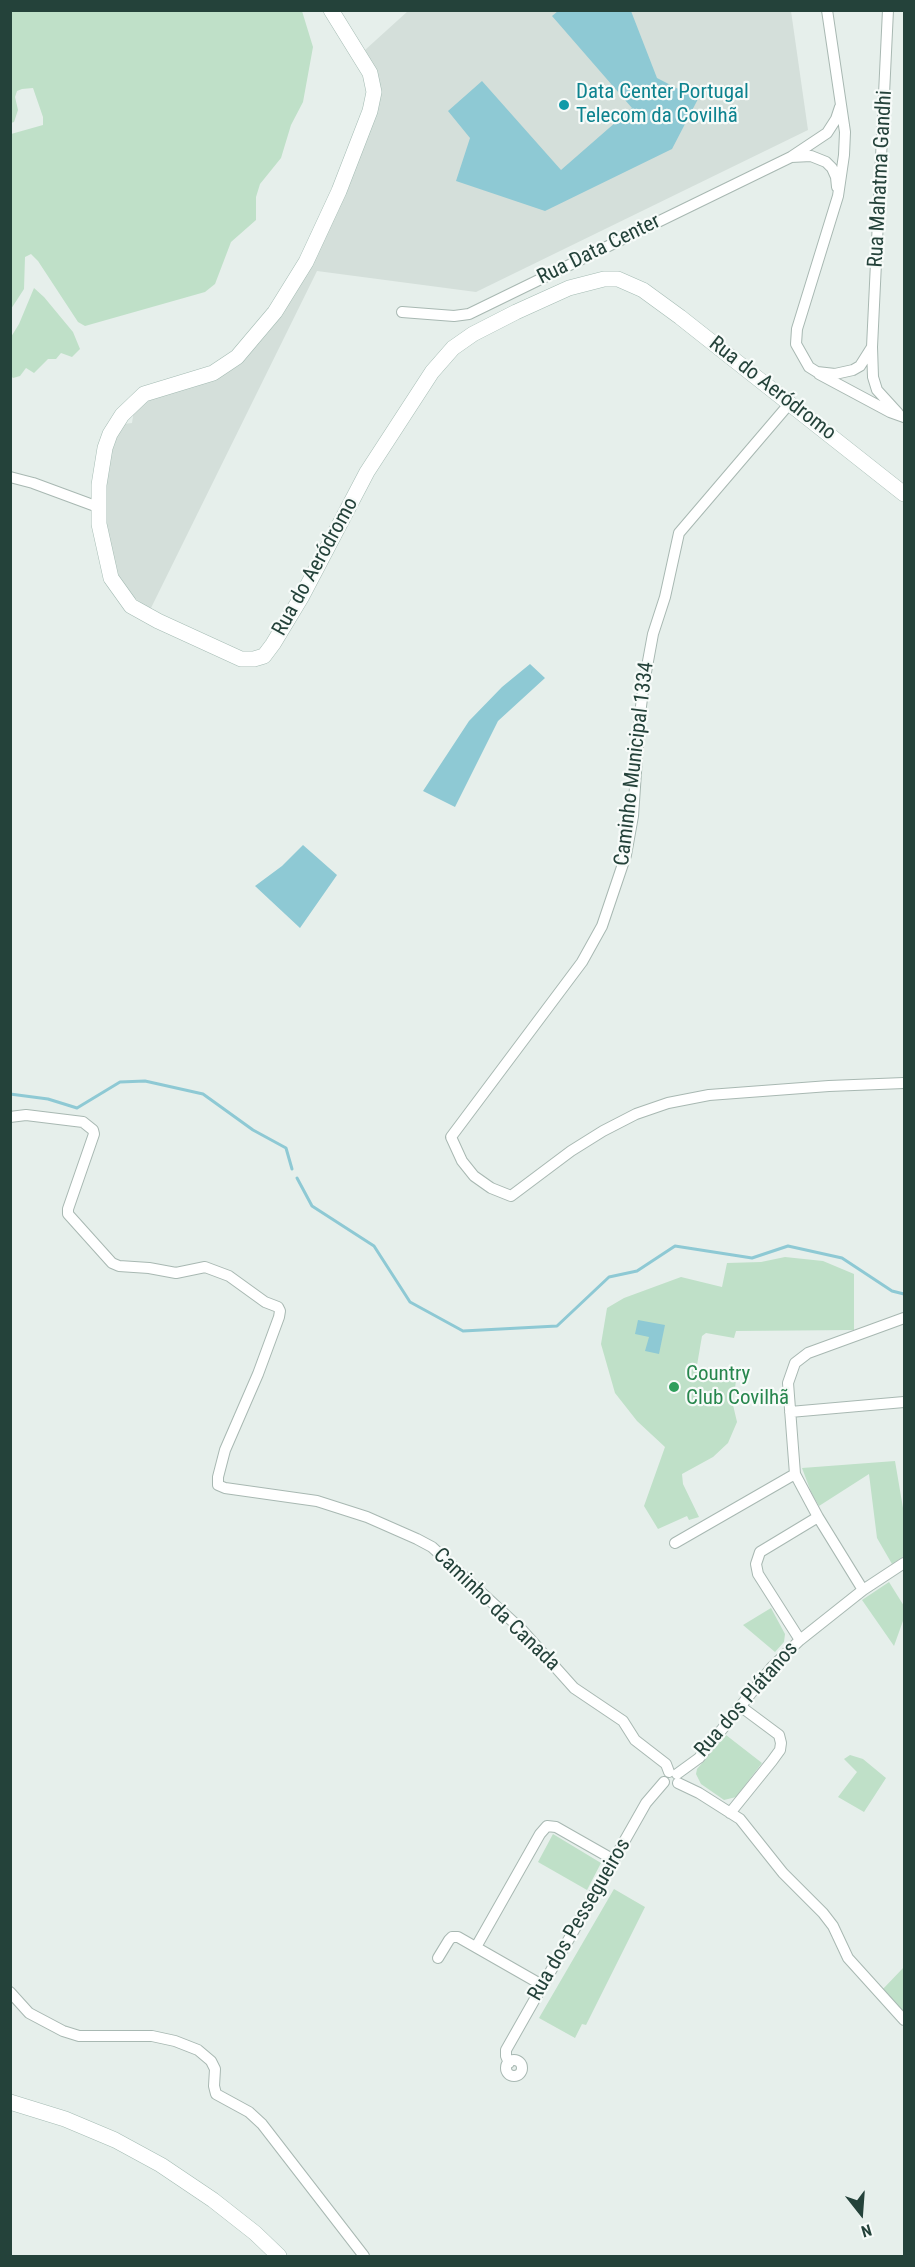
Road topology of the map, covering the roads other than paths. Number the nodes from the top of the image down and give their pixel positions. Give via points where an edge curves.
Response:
1 (331, 10) edge
2 (827, 10) edge
3 (888, 10) edge
4 (840, 104) junction
5 (790, 157) junction
6 (838, 196) junction
7 (402, 312) dead end
8 (872, 347) junction
9 (817, 372) junction
10 (790, 403) junction
11 (902, 416) edge
12 (10, 477) edge
13 (904, 494) edge
14 (98, 507) junction
15 (904, 1083) edge
16 (10, 1117) edge
17 (904, 1318) edge
18 (904, 1402) edge
19 (790, 1412) junction
20 (795, 1474) junction
21 (818, 1517) junction
22 (675, 1543) dead end
23 (904, 1563) edge
24 (863, 1590) junction
25 (800, 1640) junction
26 (740, 1706) junction
27 (672, 1778) junction
28 (730, 1813) junction
29 (614, 1860) junction
30 (476, 1947) junction
31 (438, 1958) dead end
32 (542, 1985) junction
33 (10, 1992) edge
34 (904, 2020) edge
35 (509, 2062) dead end
36 (10, 2102) edge
37 (10, 2108) edge
38 (271, 2256) edge
39 (279, 2256) edge
40 (364, 2256) edge

1 - 14 main road, Rua do Aeródromo via 370,73 374,92 363,132 322,228 281,303 237,357 213,373 144,394 122,415 110,434 101,461
2 - 4 street, Rua Mahatma Gandhi
3 - 8 street, Rua Mahatma Gandhi
4 - 5 street, Rua Data Center via 827,133
4 - 6 street, Rua Mahatma Gandhi via 845,132
5 - 6 street via 811,156 826,162 836,177
5 - 7 street, Rua Data Center via 469,314
6 - 9 street, Rua Mahatma Gandhi via 796,329 796,344 802,358
8 - 9 street via 853,370 836,374
8 - 11 street, Rua Mahatma Gandhi via 877,390
9 - 11 street, Rua Mahatma Gandhi
10 - 13 main road, Rua do Aeródromo
10 - 14 main road, Rua do Aeródromo via 643,290 618,279 586,282 516,312 453,348 432,372 367,472 285,626 264,656 254,659 219,650 131,606 111,578
10 - 15 street, Caminho Municipal 1334 via 679,533 665,597 652,634 626,855 602,926 582,962 451,1137 474,1176 511,1196 603,1131 668,1103 720,1094
12 - 14 street
16 - 27 street, Caminho da Canada via 26,1115 83,1122 93,1130 68,1214 112,1263 176,1273 205,1267 229,1276 279,1309 266,1353 225,1450 218,1485 317,1501 394,1528 432,1547 523,1631 574,1688 623,1721 635,1740 666,1764
17 - 19 street via 798,1359 788,1383
18 - 19 street
19 - 20 street
20 - 21 street
20 - 22 street
21 - 24 street
21 - 25 street via 760,1552 756,1564 758,1574
23 - 24 street, Rua dos Plátanos
24 - 25 street, Rua dos Plátanos
25 - 26 street, Rua dos Plátanos
26 - 27 street, Rua dos Plátanos via 699,1758
26 - 28 street via 779,1735 781,1743 772,1761
27 - 28 street
27 - 29 street, Rua dos Pessegueiros via 646,1803
28 - 34 street via 823,1913 848,1958
29 - 30 street via 556,1827 547,1826
29 - 32 street, Rua dos Pessegueiros
30 - 31 street via 452,1937
30 - 32 street
32 - 35 street, Rua dos Pessegueiros via 506,2050
33 - 40 street via 29,2013 63,2031 80,2036 152,2036 198,2050 215,2069 216,2094 262,2124
36 - 39 main road via 75,2123 161,2165 213,2200
37 - 38 main road via 81,2132 145,2163 214,2207

